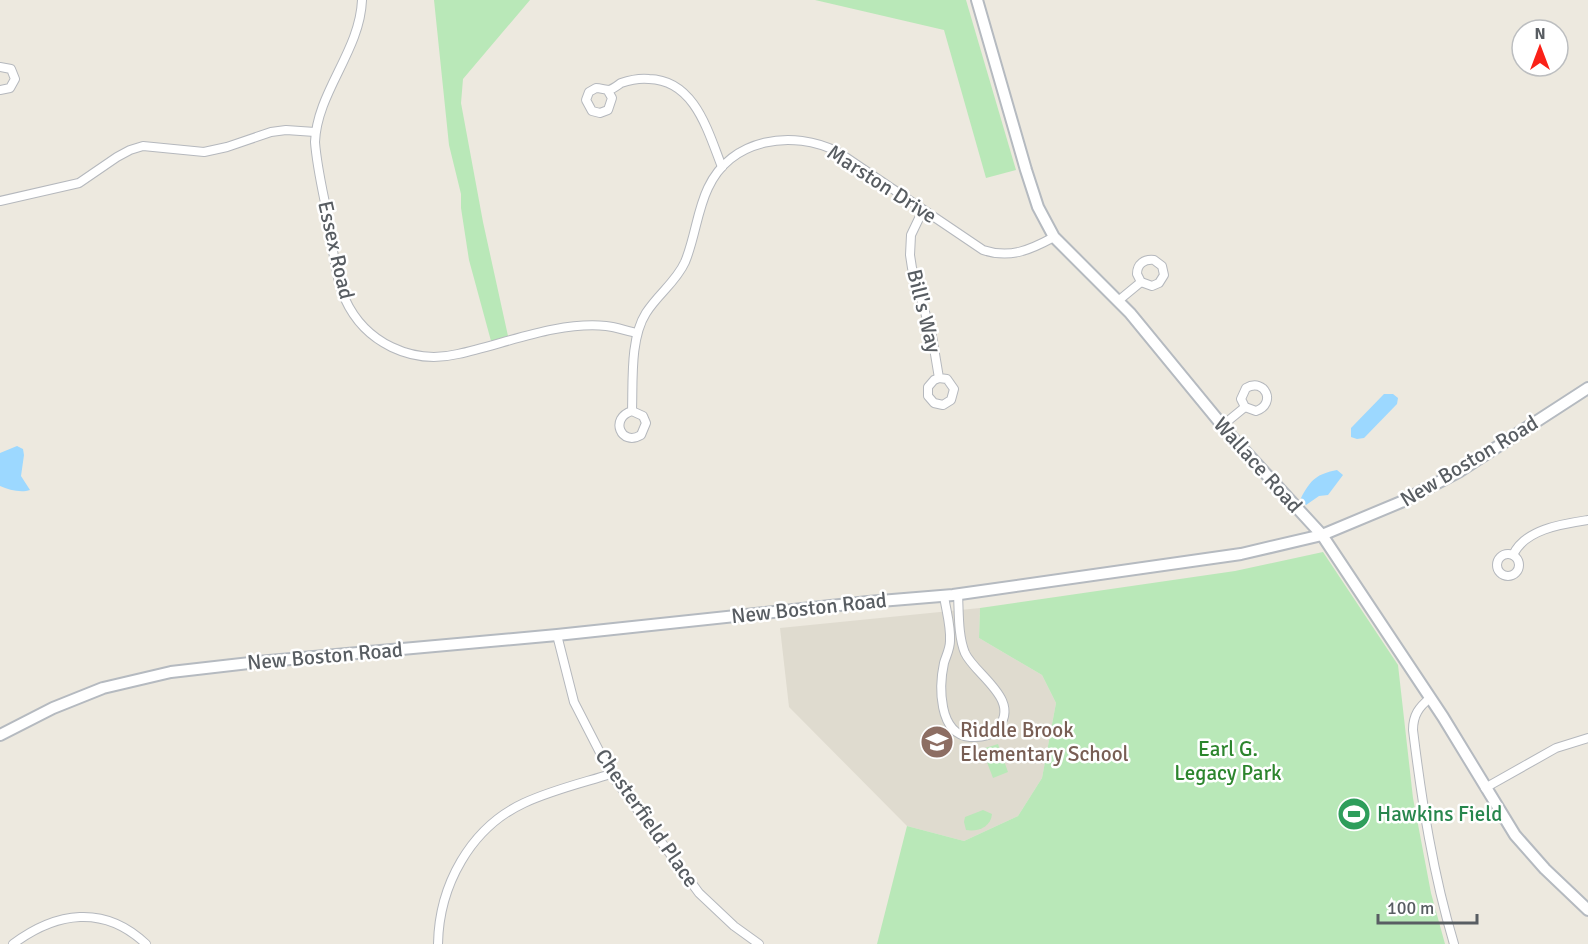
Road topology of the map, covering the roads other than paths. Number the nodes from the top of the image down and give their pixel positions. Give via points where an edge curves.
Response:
1 (362, 0) edge
2 (977, 0) edge
3 (0, 67) edge
4 (0, 90) edge
5 (608, 91) dead end
6 (315, 132) junction
7 (722, 167) junction
8 (0, 201) edge
9 (923, 210) junction
10 (1054, 237) junction
11 (1140, 282) dead end
12 (1118, 301) junction
13 (637, 333) junction
14 (939, 378) dead end
15 (1588, 388) edge
16 (1245, 407) dead end
17 (632, 411) dead end
18 (1222, 425) junction
19 (1588, 520) edge
20 (1322, 535) junction
21 (1513, 555) dead end
22 (958, 594) junction
23 (944, 596) junction
24 (557, 635) junction
25 (1430, 698) junction
26 (0, 735) edge
27 (1588, 738) edge
28 (612, 774) junction
29 (1485, 788) junction
30 (1588, 910) edge
31 (13, 944) edge
32 (146, 944) edge
33 (438, 944) edge
34 (759, 944) edge
35 (1454, 944) edge

1 - 6 street, Essex Road via 353,39
2 - 10 street, Wallace Road via 1038,207
3 - 4 street via 11,69 15,79 10,88
5 - 7 street via 629,81 649,79 679,89 701,115
6 - 8 street via 271,132 212,151 143,146 117,157 79,183
6 - 13 street, Essex Road via 315,152 339,282 351,311 382,343 426,358 569,327 608,326
7 - 9 street, Marston Drive via 742,151 764,142 813,142 838,152
7 - 13 street, Marston Drive via 708,187 677,277 646,314
9 - 10 street, Marston Drive via 974,245 995,254 1017,253
9 - 14 street, Bill's Way via 911,235 910,255
10 - 12 street, Wallace Road
11 - 12 street
12 - 18 street, Wallace Road
13 - 17 street, Marston Drive
15 - 20 street, New Boston Road via 1440,482
16 - 18 street
18 - 20 street, Wallace Road
19 - 21 street via 1544,530 1522,542
20 - 22 street, New Boston Road via 1241,554
20 - 25 street, Wallace Road
22 - 23 street, New Boston Road
22 - 23 street via 966,654 992,684 1003,706 998,728 986,736 958,734 945,712 943,674 950,638
23 - 24 street, New Boston Road
24 - 26 street, New Boston Road via 171,672 103,688
24 - 28 street, Chesterfield Place via 574,702
25 - 29 street, Wallace Road
25 - 35 street via 1416,714 1413,730 1439,893
27 - 29 street via 1557,748
28 - 33 street via 522,804 485,831 469,848 447,888
28 - 34 street, Chesterfield Place via 699,893
29 - 30 street, Wallace Road via 1529,852
31 - 32 street via 51,922 84,917 116,924

